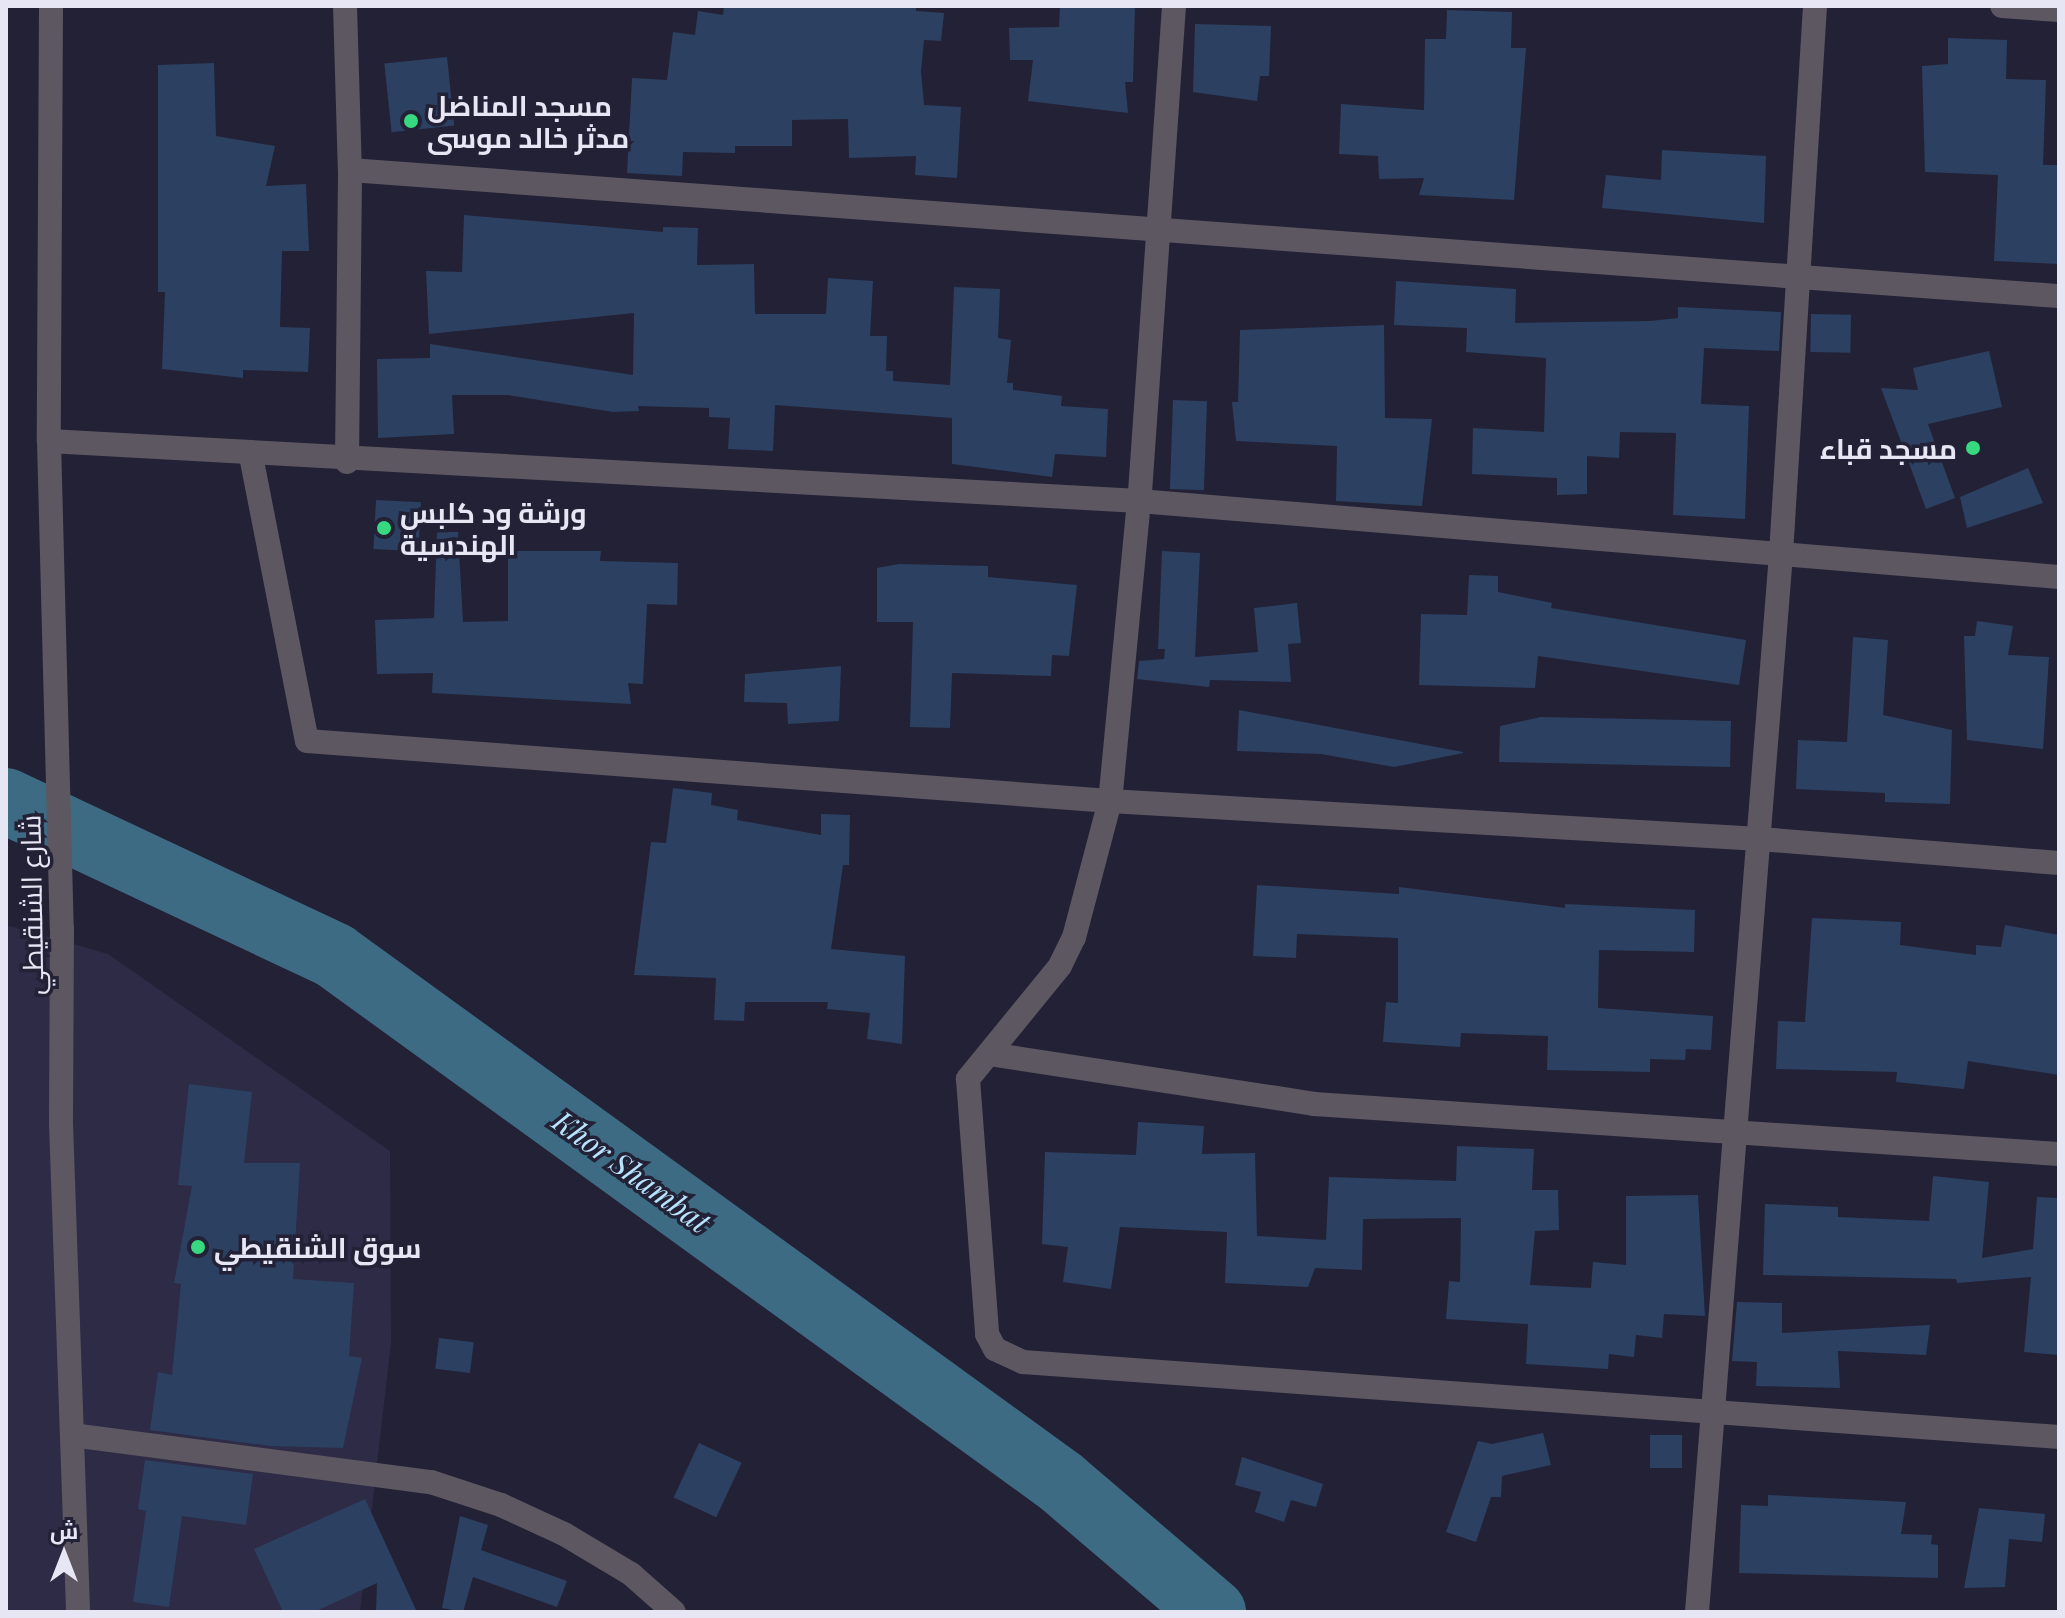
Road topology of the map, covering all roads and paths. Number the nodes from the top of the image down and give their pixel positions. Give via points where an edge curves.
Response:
1 (51, 6) edge
2 (345, 6) edge
3 (1174, 6) edge
4 (1815, 6) edge
5 (2002, 6) edge
6 (2059, 10) edge
7 (350, 170) junction
8 (1158, 233) junction
9 (1801, 276) junction
10 (2059, 296) edge
11 (49, 441) junction
12 (251, 456) junction
13 (347, 462) junction
14 (1139, 501) junction
15 (1781, 554) junction
16 (2059, 577) edge
17 (1110, 801) junction
18 (1760, 839) junction
19 (2059, 863) edge
20 (989, 1054) junction
21 (1736, 1135) junction
22 (2059, 1154) edge
23 (1717, 1411) junction
24 (72, 1435) junction
25 (2059, 1437) edge
26 (78, 1612) edge
27 (674, 1612) edge
28 (1697, 1612) edge

1 - 11 street, شارع الشنقيطي
2 - 7 street
3 - 8 street
4 - 9 street
5 - 6 street
7 - 8 street
7 - 13 street
8 - 9 street
8 - 14 street
9 - 10 street
9 - 15 street
11 - 12 street
11 - 24 street, شارع الشنقيطي
12 - 13 street
12 - 17 street via 307,741
13 - 14 street
14 - 15 street
14 - 17 street
15 - 16 street
15 - 18 street
17 - 18 street
17 - 20 street via 1074,937 1045,988
18 - 19 street
18 - 21 street
20 - 21 street via 1314,1104
20 - 23 street via 968,1079 966,1098 987,1334 1005,1357
21 - 22 street
21 - 23 street
23 - 25 street
23 - 28 street
24 - 26 street, شارع الشنقيطي
24 - 27 street via 431,1482 501,1505 564,1534 631,1574

